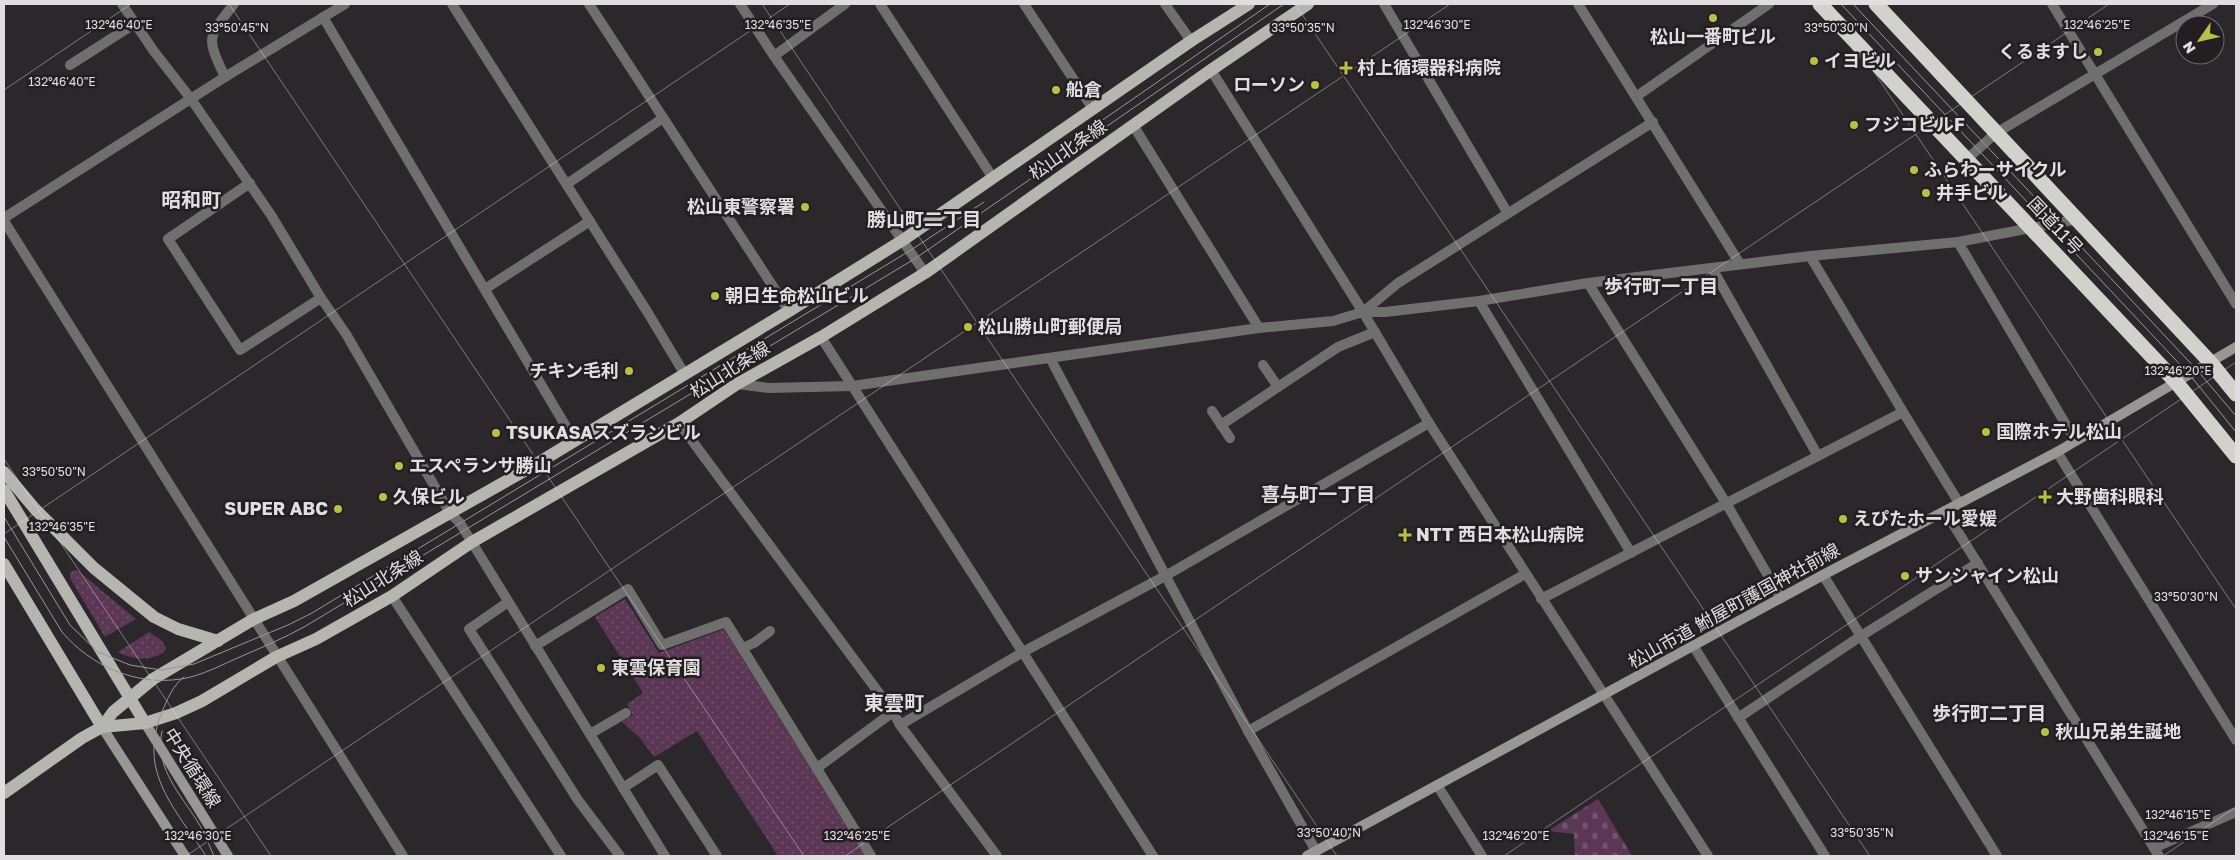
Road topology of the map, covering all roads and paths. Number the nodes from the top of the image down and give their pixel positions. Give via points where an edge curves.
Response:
1 (122, 4) edge
2 (234, 4) edge
3 (345, 4) edge
4 (452, 4) edge
5 (588, 4) edge
6 (740, 4) edge
7 (845, 4) edge
8 (880, 4) edge
9 (1024, 4) edge
10 (1165, 4) edge
11 (1249, 4) edge
12 (1308, 4) edge
13 (1384, 4) edge
14 (1578, 4) edge
15 (1769, 4) edge
16 (1876, 4) edge
17 (2052, 4) edge
18 (2212, 4) edge
19 (1828, 6) edge
20 (323, 17) junction
21 (134, 24) junction
22 (1191, 41) junction
23 (774, 56) junction
24 (70, 65) dead end
25 (1211, 70) junction
26 (2096, 73) junction
27 (225, 77) junction
28 (1637, 96) junction
29 (192, 99) junction
30 (1093, 109) junction
31 (663, 118) junction
32 (1652, 122) junction
33 (1133, 125) junction
34 (1996, 133) junction
35 (1967, 159) junction
36 (993, 178) junction
37 (250, 183) junction
38 (567, 184) junction
39 (1507, 212) junction
40 (4, 219) edge
41 (2078, 219) junction
42 (590, 221) junction
43 (2032, 228) junction
44 (903, 240) junction
45 (1958, 242) junction
46 (1810, 256) junction
47 (1740, 264) junction
48 (1712, 268) junction
49 (925, 273) junction
50 (1588, 283) junction
51 (485, 289) junction
52 (321, 298) junction
53 (1479, 301) junction
54 (2236, 304) edge
55 (790, 311) junction
56 (1363, 312) junction
57 (1259, 328) junction
58 (1375, 332) junction
59 (821, 337) junction
60 (2236, 347) edge
61 (1050, 358) junction
62 (2210, 362) junction
63 (1263, 365) dead end
64 (684, 373) junction
65 (2176, 382) junction
66 (737, 384) junction
67 (852, 386) junction
68 (1278, 387) junction
69 (2236, 394) edge
70 (1212, 411) dead end
71 (1903, 412) junction
72 (679, 423) junction
73 (1429, 423) junction
74 (1221, 425) junction
75 (1230, 438) dead end
76 (574, 440) junction
77 (2075, 440) junction
78 (2057, 452) junction
79 (1818, 456) junction
80 (2236, 456) edge
81 (4, 472) edge
82 (4, 490) edge
83 (1726, 503) junction
84 (1959, 503) junction
85 (1945, 510) junction
86 (450, 513) junction
87 (472, 542) junction
88 (1630, 553) junction
89 (1978, 563) junction
90 (4, 564) edge
91 (1525, 574) junction
92 (1167, 575) junction
93 (1823, 575) junction
94 (392, 596) junction
95 (1781, 598) junction
96 (1541, 599) junction
97 (508, 602) junction
98 (254, 619) junction
99 (770, 631) dead end
100 (1861, 636) junction
101 (218, 641) junction
102 (535, 646) junction
103 (1694, 647) junction
104 (742, 648) junction
105 (1024, 652) junction
106 (276, 657) junction
107 (1605, 695) junction
108 (130, 698) junction
109 (893, 712) junction
110 (626, 713) dead end
111 (1738, 718) junction
112 (145, 723) junction
113 (900, 726) junction
114 (102, 727) junction
115 (1248, 731) junction
116 (590, 734) junction
117 (2236, 740) edge
118 (816, 768) junction
119 (1437, 785) junction
120 (623, 788) junction
121 (4, 793) edge
122 (2236, 812) edge
123 (2156, 852) edge
124 (1312, 854) edge
125 (186, 856) edge
126 (228, 856) edge
127 (403, 856) edge
128 (561, 856) edge
129 (620, 856) edge
130 (664, 856) edge
131 (717, 856) edge
132 (872, 856) edge
133 (997, 856) edge
134 (1153, 856) edge
135 (1482, 856) edge
136 (1708, 856) edge
137 (1825, 856) edge
138 (1997, 856) edge

1 - 21 street
2 - 27 street via 216,24 212,35 212,50
3 - 20 street
4 - 38 street
5 - 31 street
6 - 23 street
7 - 23 street
8 - 36 street
9 - 30 street
10 - 22 street
11 - 22 main road, 松山北条線
12 - 25 main road, 松山北条線
13 - 39 street
14 - 28 street
15 - 28 street
16 - 34 highway, 国道11号
17 - 26 street
18 - 26 street
19 - 35 highway, 国道11号
20 - 27 street
20 - 51 street
21 - 24 street
21 - 29 street
22 - 30 main road, 松山北条線
23 - 44 street
25 - 33 main road, 松山北条線
25 - 56 street
26 - 34 street
26 - 54 street
27 - 29 street
28 - 32 street
29 - 37 street
29 - 40 street
30 - 36 main road, 松山北条線
31 - 38 street
31 - 55 street
32 - 39 street
32 - 47 street
33 - 49 main road, 松山北条線
33 - 57 street
34 - 35 street
34 - 41 highway, 国道11号
35 - 43 highway, 国道11号
36 - 44 main road, 松山北条線
37 - 52 street
37 - 52 street via 168,239 240,350
38 - 42 street
39 - 56 street via 1398,283
40 - 98 street
41 - 43 street
41 - 62 highway, 国道11号
42 - 51 street
42 - 64 street
43 - 45 street
43 - 65 highway, 国道11号
44 - 49 street
44 - 55 main road, 松山北条線
45 - 46 street
45 - 77 street
46 - 47 street
46 - 71 street
47 - 48 street
48 - 50 street
48 - 79 street
49 - 59 main road, 松山北条線
50 - 53 street
50 - 83 street
51 - 76 street
52 - 86 street via 346,334
53 - 56 street
53 - 88 street
55 - 64 main road, 松山北条線
56 - 57 street via 1333,321
56 - 58 street
57 - 61 street
58 - 68 street via 1338,348
58 - 73 street
59 - 66 main road, 松山北条線
59 - 67 street
60 - 62 street, 松山市道 鮒屋町護国神社前線
61 - 67 street
61 - 92 street
62 - 65 street, 松山市道 鮒屋町護国神社前線
62 - 69 highway, 国道11号
63 - 68 street
64 - 76 main road, 松山北条線
65 - 77 street, 松山市道 鮒屋町護国神社前線
65 - 80 highway, 国道11号
66 - 67 street via 769,388
66 - 72 main road, 松山北条線
67 - 105 street
68 - 74 street
70 - 74 street
71 - 79 street
71 - 84 street
72 - 87 main road, 松山北条線
72 - 109 street
73 - 91 street
73 - 92 street
74 - 75 street
76 - 86 main road, 松山北条線
77 - 78 street, 松山市道 鮒屋町護国神社前線
78 - 84 street, 松山市道 鮒屋町護国神社前線
78 - 117 street
79 - 83 street
81 - 101 main road via 35,509 94,568 154,617 178,629
82 - 108 main road
83 - 88 street
83 - 95 street
84 - 85 street, 松山市道 鮒屋町護国神社前線
85 - 89 street
85 - 93 street, 松山市道 鮒屋町護国神社前線
86 - 87 street
86 - 98 main road, 松山北条線
87 - 94 main road, 松山北条線
87 - 97 street
88 - 96 street
89 - 100 street
89 - 123 street
90 - 114 main road
91 - 96 street
91 - 115 street
92 - 105 street
92 - 115 street
93 - 95 street, 松山市道 鮒屋町護国神社前線
93 - 100 street
94 - 106 main road, 松山北条線 via 316,639
94 - 128 street
95 - 103 street, 松山市道 鮒屋町護国神社前線
96 - 107 street
97 - 102 street
97 - 129 street via 469,629 578,800
98 - 101 main road, 松山北条線
98 - 106 street
99 - 104 street
100 - 111 street
100 - 138 street
101 - 108 main road, 松山北条線 via 153,679
102 - 104 street via 628,589 662,644 726,622
102 - 116 street
103 - 107 street, 松山市道 鮒屋町護国神社前線
103 - 111 street
104 - 118 street
105 - 113 street
105 - 134 street
106 - 112 main road, 松山北条線 via 202,701
106 - 127 street
107 - 119 street, 松山市道 鮒屋町護国神社前線
107 - 136 street
108 - 112 main road
108 - 114 main road, 松山北条線 via 113,712
109 - 113 street
109 - 118 street
110 - 116 street
111 - 137 street
112 - 114 main road, 松山北条線
112 - 126 street, 中央循環線
113 - 133 street
114 - 121 main road, 松山北条線
114 - 125 street
115 - 124 street
116 - 120 street
118 - 132 street
119 - 124 street, 松山市道 鮒屋町護国神社前線
119 - 135 street
120 - 130 street
120 - 131 street via 658,765
122 - 123 street

